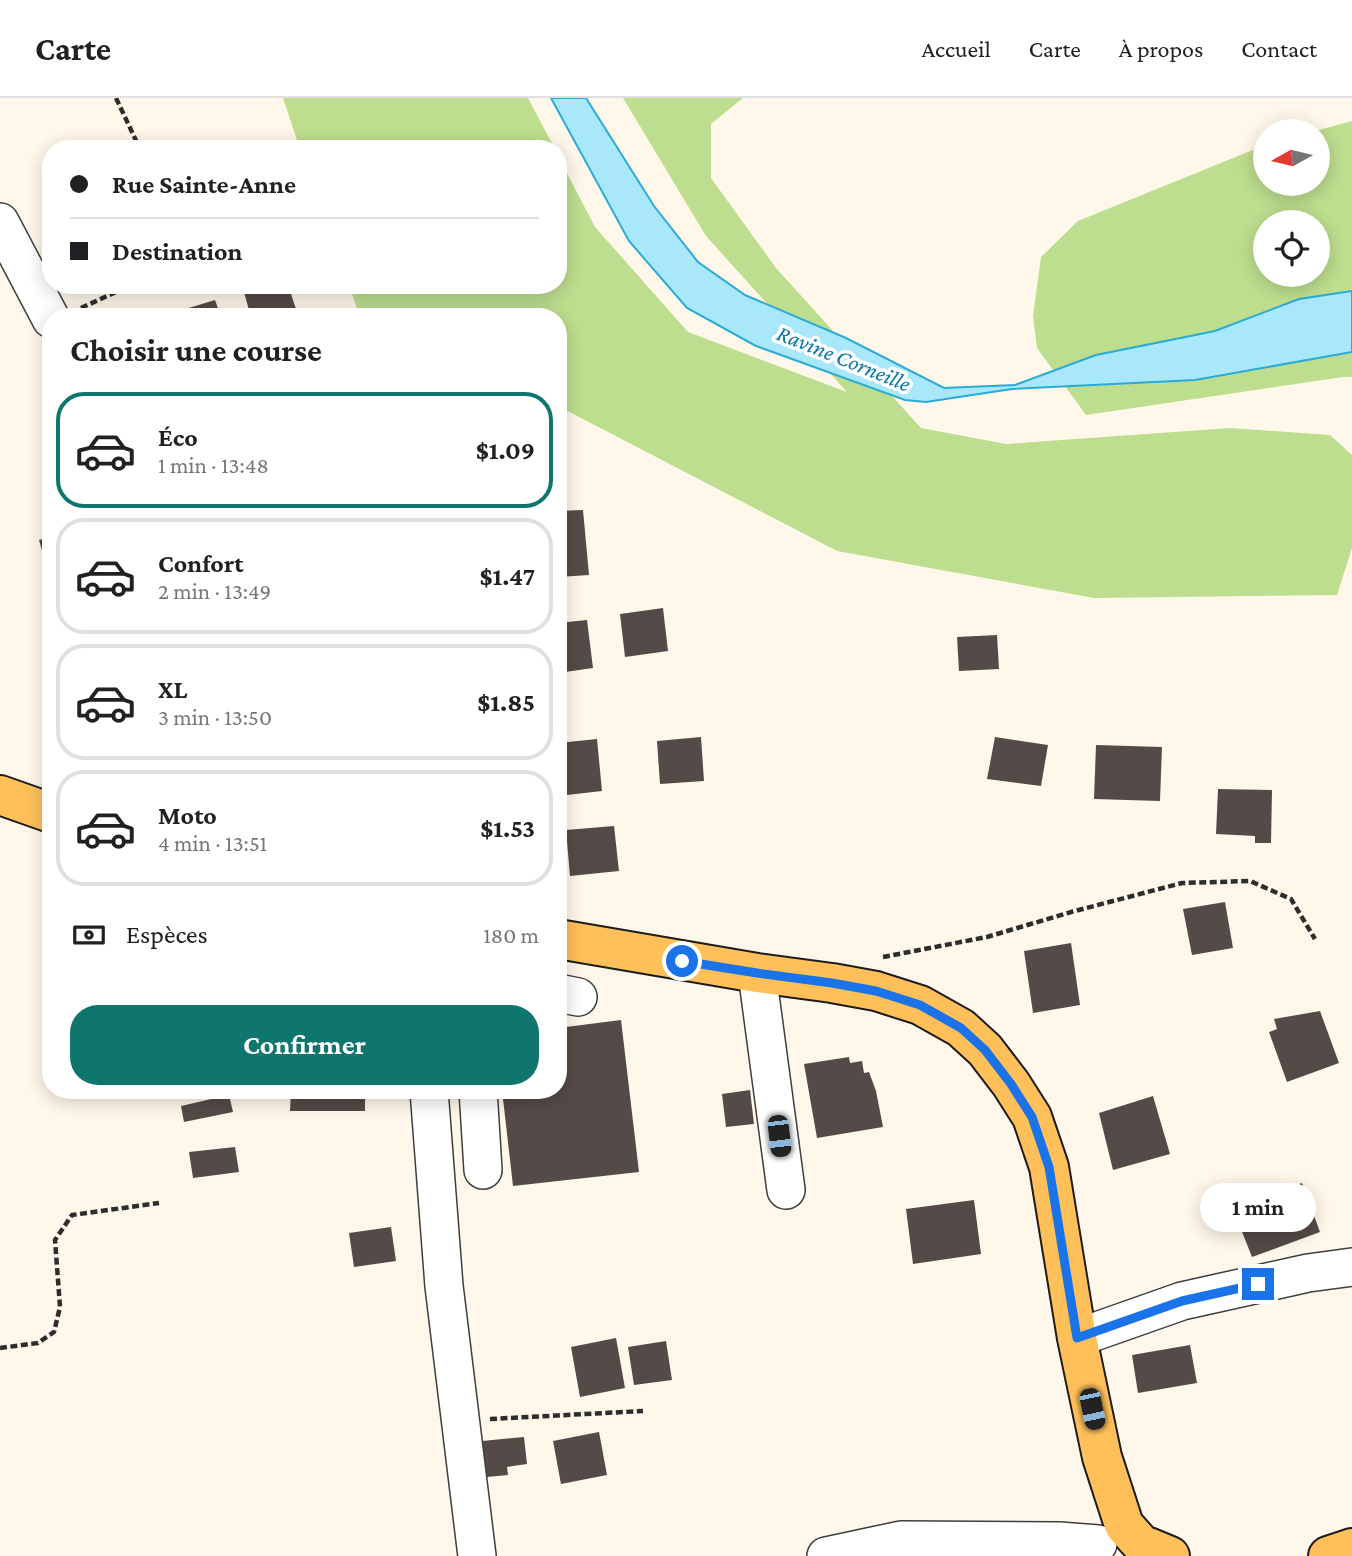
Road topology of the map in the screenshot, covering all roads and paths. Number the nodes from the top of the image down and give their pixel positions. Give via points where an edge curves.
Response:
1 (116, 98) edge
2 (136, 140) edge
3 (0, 222) edge
4 (42, 285) edge
5 (110, 294) edge
6 (78, 308) edge
7 (0, 795) edge
8 (42, 810) edge
9 (1315, 939) dead end
10 (567, 941) edge
11 (879, 957) dead end
12 (757, 973) junction
13 (430, 1099) edge
14 (479, 1099) edge
15 (483, 1170) dead end
16 (786, 1190) dead end
17 (159, 1203) dead end
18 (1352, 1268) edge
19 (1077, 1338) junction
20 (0, 1349) edge
21 (643, 1410) dead end
22 (459, 1421) junction
23 (1108, 1542) edge
24 (1352, 1548) edge
25 (477, 1556) edge
26 (826, 1556) edge
27 (1170, 1556) edge
28 (1328, 1556) edge

1 - 2 path
3 - 4 street
5 - 6 path
7 - 8 main road
9 - 11 path via 1291,899 1250,881 1182,883 988,937
10 - 12 main road
12 - 16 street
12 - 19 main road via 876,991 920,1005 961,1028 985,1050 1032,1117 1049,1167
13 - 22 street
14 - 15 street
17 - 20 path via 72,1215 55,1240 60,1307 54,1332 38,1343
18 - 19 street via 1182,1301
19 - 23 main road via 1102,1457
21 - 22 path
22 - 25 street
23 - 26 street via 901,1540
23 - 27 main road via 1141,1544
24 - 28 main road

